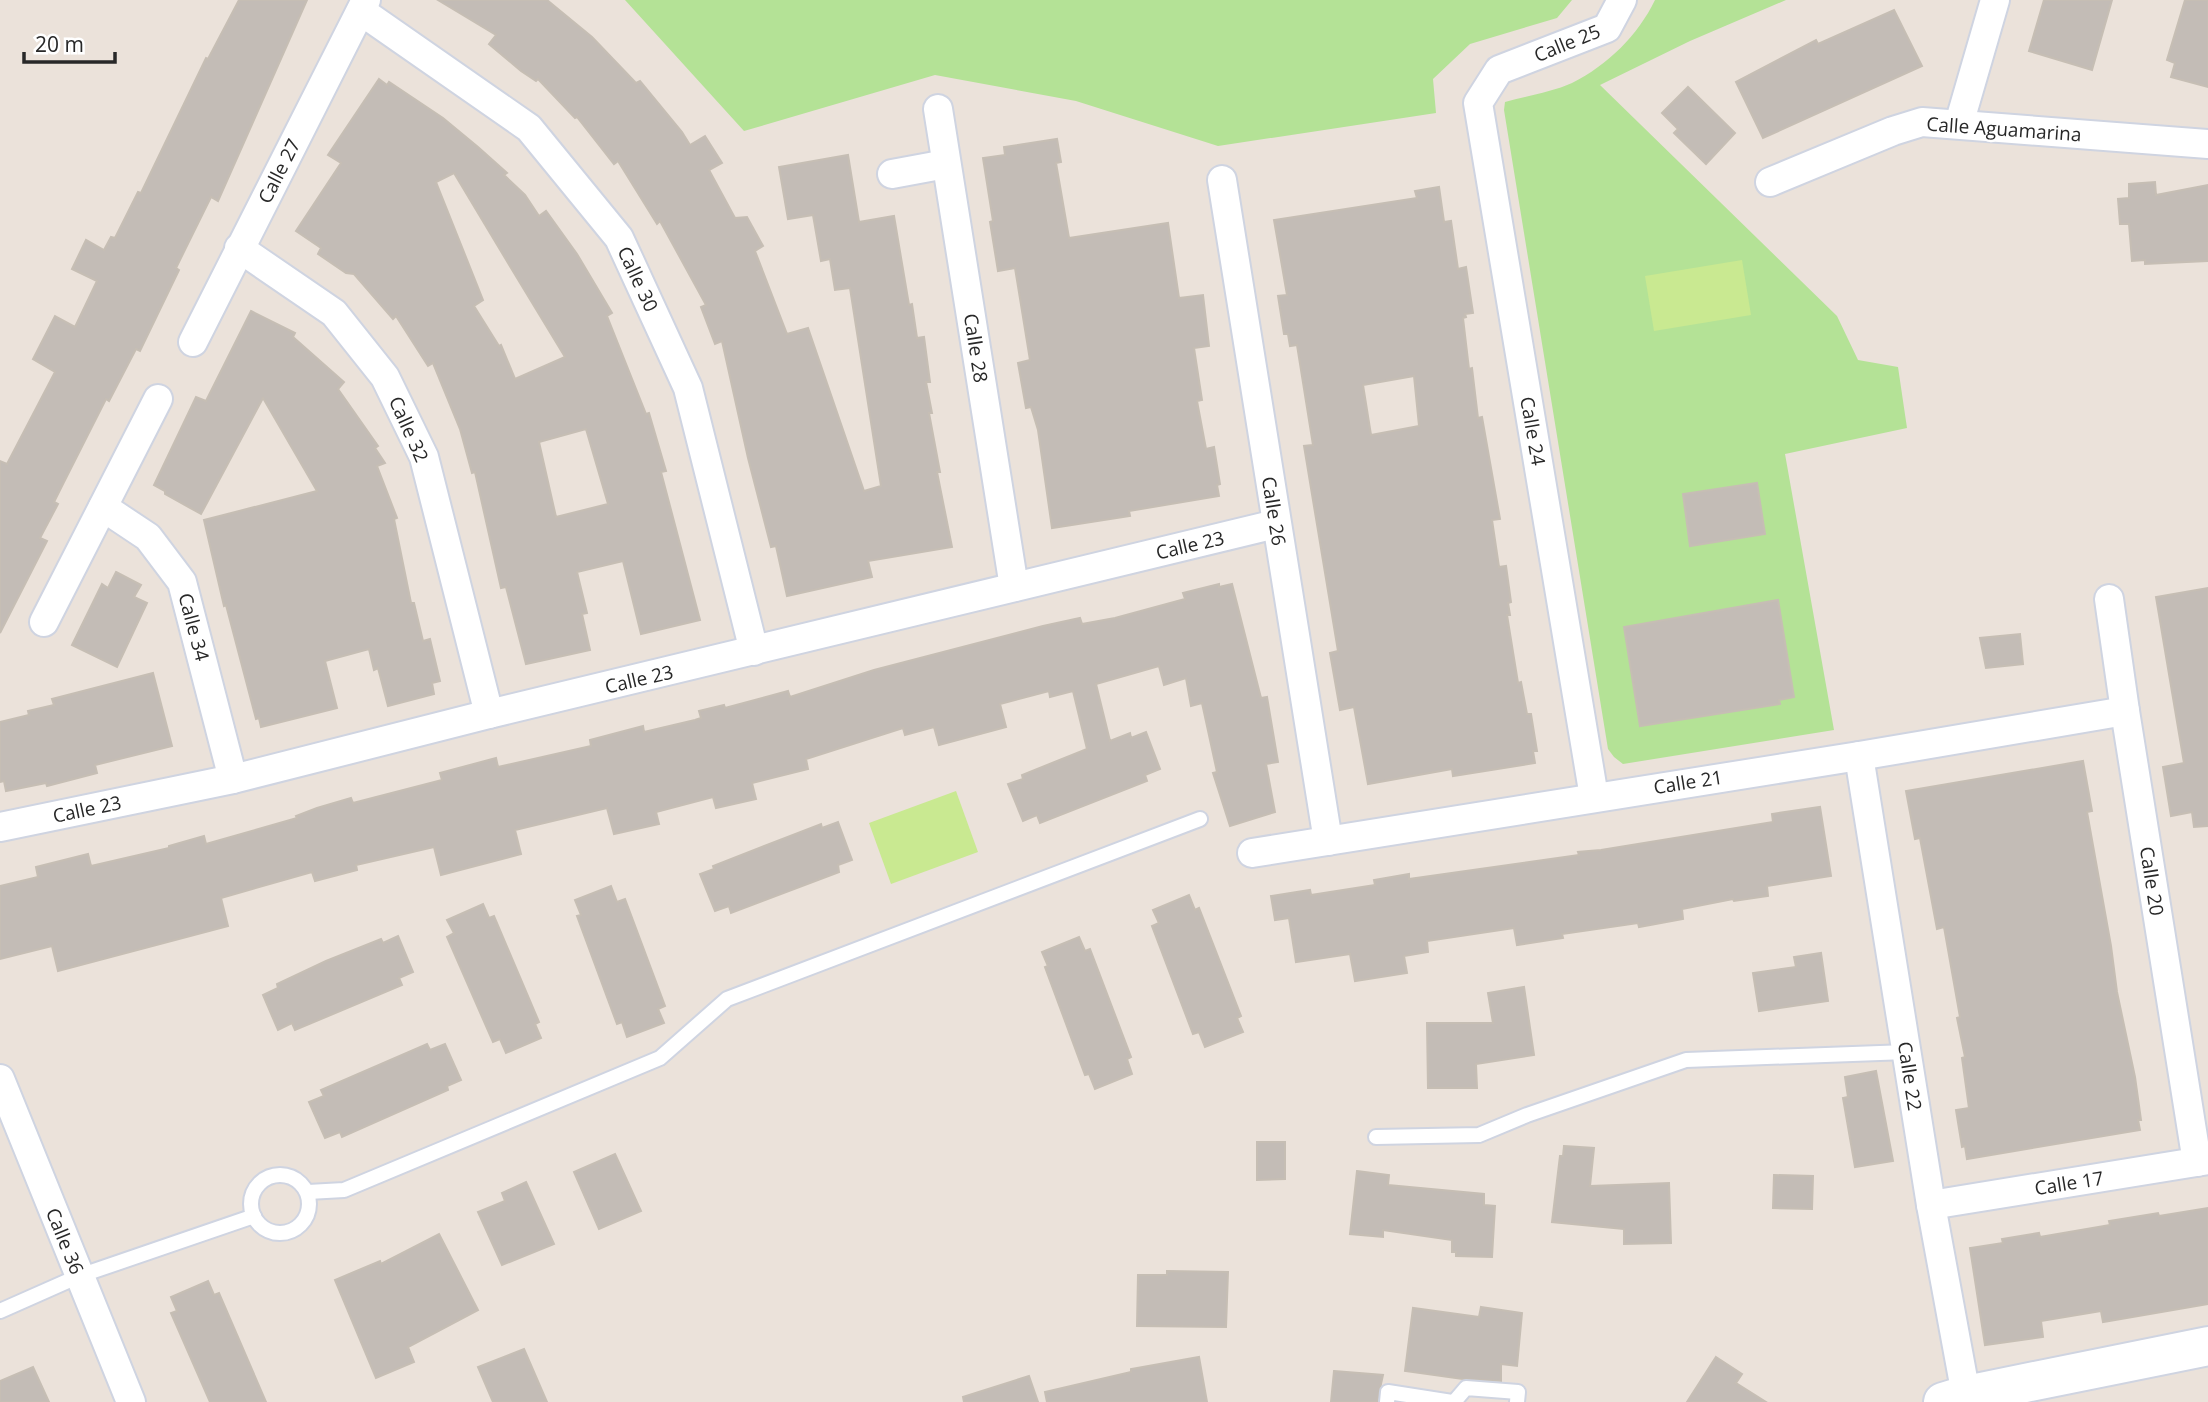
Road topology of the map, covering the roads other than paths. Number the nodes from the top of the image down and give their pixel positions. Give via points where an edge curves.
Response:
1 (1622, 0) edge
2 (1995, 0) edge
3 (363, 5) edge
4 (1499, 70) joint
5 (938, 108) dead end
6 (1959, 124) junction
7 (2208, 144) edge
8 (946, 164) junction
9 (892, 174) dead end
10 (1222, 180) dead end
11 (1770, 183) dead end
12 (239, 248) junction
13 (192, 342) dead end
14 (158, 399) dead end
15 (103, 507) junction
16 (1276, 524) junction
17 (1014, 587) junction
18 (2109, 599) dead end
19 (44, 622) dead end
20 (754, 652) junction
21 (2125, 711) junction
22 (489, 714) junction
23 (1858, 756) junction
24 (233, 779) junction
25 (1594, 797) junction
26 (1200, 819) dead end
27 (0, 827) edge
28 (1328, 841) junction
29 (1252, 853) dead end
30 (1907, 1052) junction
31 (0, 1079) edge
32 (1376, 1137) dead end
33 (2203, 1161) edge
34 (308, 1192) junction
35 (1931, 1205) junction
36 (254, 1216) junction
37 (79, 1276) junction
38 (0, 1311) edge
39 (2208, 1346) edge
40 (1955, 1399) edge
41 (131, 1402) edge
42 (1387, 1402) edge
43 (1453, 1402) edge
44 (1517, 1402) edge

1 - 4 street, Calle 25 via 1606,28
2 - 6 street
3 - 12 street, Calle 27
3 - 20 street, Calle 30 via 530,128 619,238 688,388
4 - 25 street, Calle 24 via 1478,103
5 - 8 street, Calle 28
6 - 7 street, Calle Aguamarina
6 - 11 street, Calle Aguamarina via 1922,122 1893,131
8 - 9 street
8 - 17 street, Calle 28
10 - 16 street, Calle 26
12 - 13 street, Calle 27
12 - 22 street, Calle 32 via 334,313 385,377 424,457
14 - 15 street
15 - 19 street
15 - 24 street, Calle 34 via 148,537 182,582
16 - 17 street, Calle 23
16 - 28 street, Calle 26
17 - 20 street, Calle 23
18 - 21 street, Calle 20
20 - 22 street, Calle 23
21 - 23 street, Calle 21
21 - 33 street, Calle 20
22 - 24 street, Calle 23
23 - 25 street, Calle 21
23 - 30 street, Calle 22
24 - 27 street, Calle 23
25 - 28 street, Calle 21
26 - 34 lane via 727,999 660,1058 344,1190
28 - 29 street, Calle 21
30 - 32 lane via 1686,1060 1479,1135
30 - 35 street, Calle 22
31 - 37 street, Calle 36
33 - 35 street, Calle 17
34 - 36 lane via 308,1215 292,1231 270,1232
34 - 36 lane via 291,1176 269,1177 253,1193
35 - 40 street, Calle 22
36 - 37 lane
37 - 38 lane
37 - 41 street, Calle 36
39 - 40 street
42 - 43 lane via 1388,1392
43 - 44 lane via 1466,1388 1518,1392

